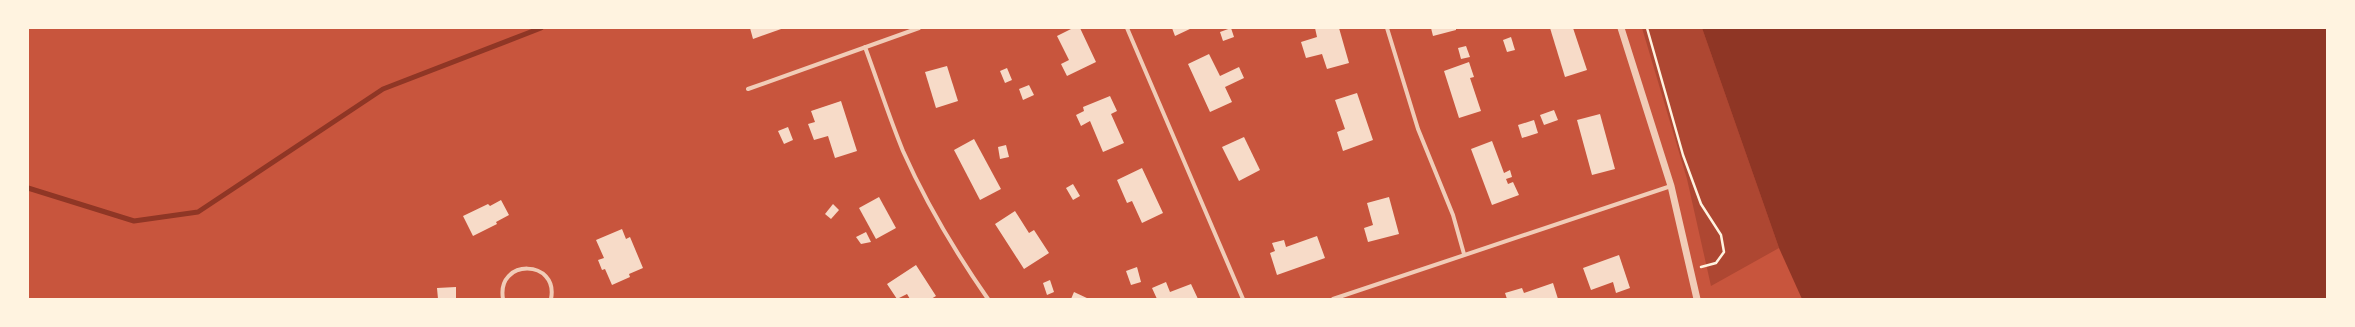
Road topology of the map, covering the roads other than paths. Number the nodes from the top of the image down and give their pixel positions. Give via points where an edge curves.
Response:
1 (918, 28) edge
2 (1127, 28) edge
3 (1387, 28) edge
4 (1621, 28) edge
5 (865, 47) junction
6 (748, 89) dead end
7 (1671, 186) junction
8 (1464, 254) junction
9 (503, 299) edge
10 (551, 299) edge
11 (988, 299) edge
12 (1243, 299) edge
13 (1333, 299) edge
14 (1697, 299) edge

1 - 5 street
2 - 12 street
3 - 8 street via 1418,129 1453,215
4 - 7 street
5 - 6 street
5 - 11 street via 892,124 919,185 956,250
7 - 8 street
7 - 14 street
8 - 13 street
9 - 10 street via 502,292 506,279 515,271 527,268 539,271 548,280 552,291

